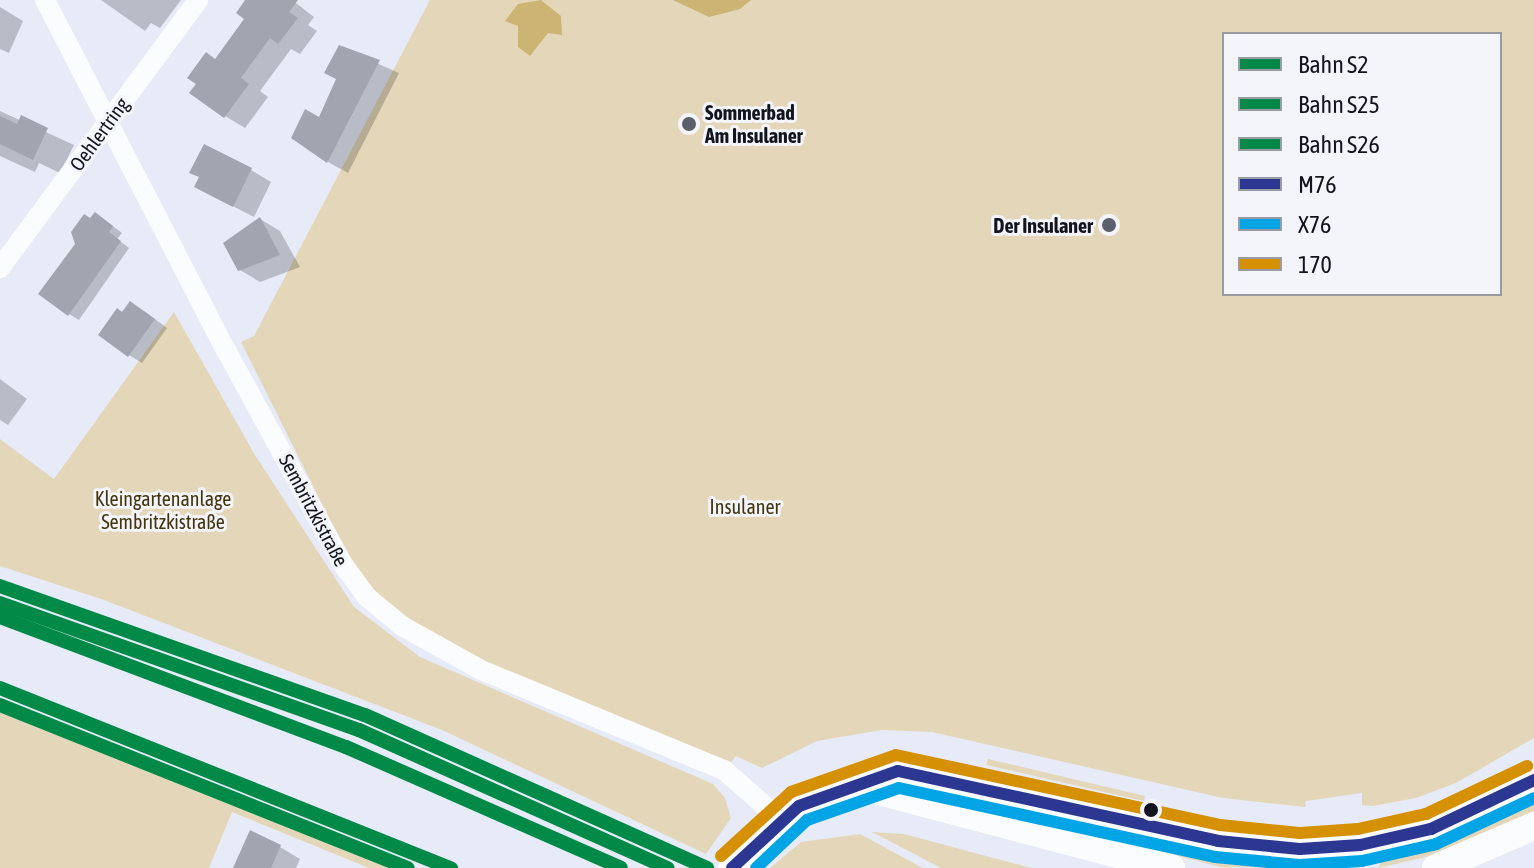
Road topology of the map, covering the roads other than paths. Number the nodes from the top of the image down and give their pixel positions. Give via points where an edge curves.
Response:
1 (45, 0) edge
2 (198, 0) edge
3 (109, 121) junction
4 (0, 268) edge
5 (1534, 780) edge
6 (856, 785) junction
7 (781, 820) junction
8 (1534, 826) edge
9 (1354, 857) edge
10 (732, 868) edge
11 (1171, 868) edge
12 (1436, 868) edge

1 - 3 street, Sembritzkistraße
2 - 3 street, Oehlertring
3 - 4 street, Oehlertring
3 - 7 street, Sembritzkistraße via 331,544 367,597 402,626 481,670 724,770
5 - 9 main road via 1448,823
6 - 7 main road via 813,799
6 - 9 main road via 898,771 919,773 1218,841
6 - 11 main road
7 - 10 main road
8 - 12 main road

